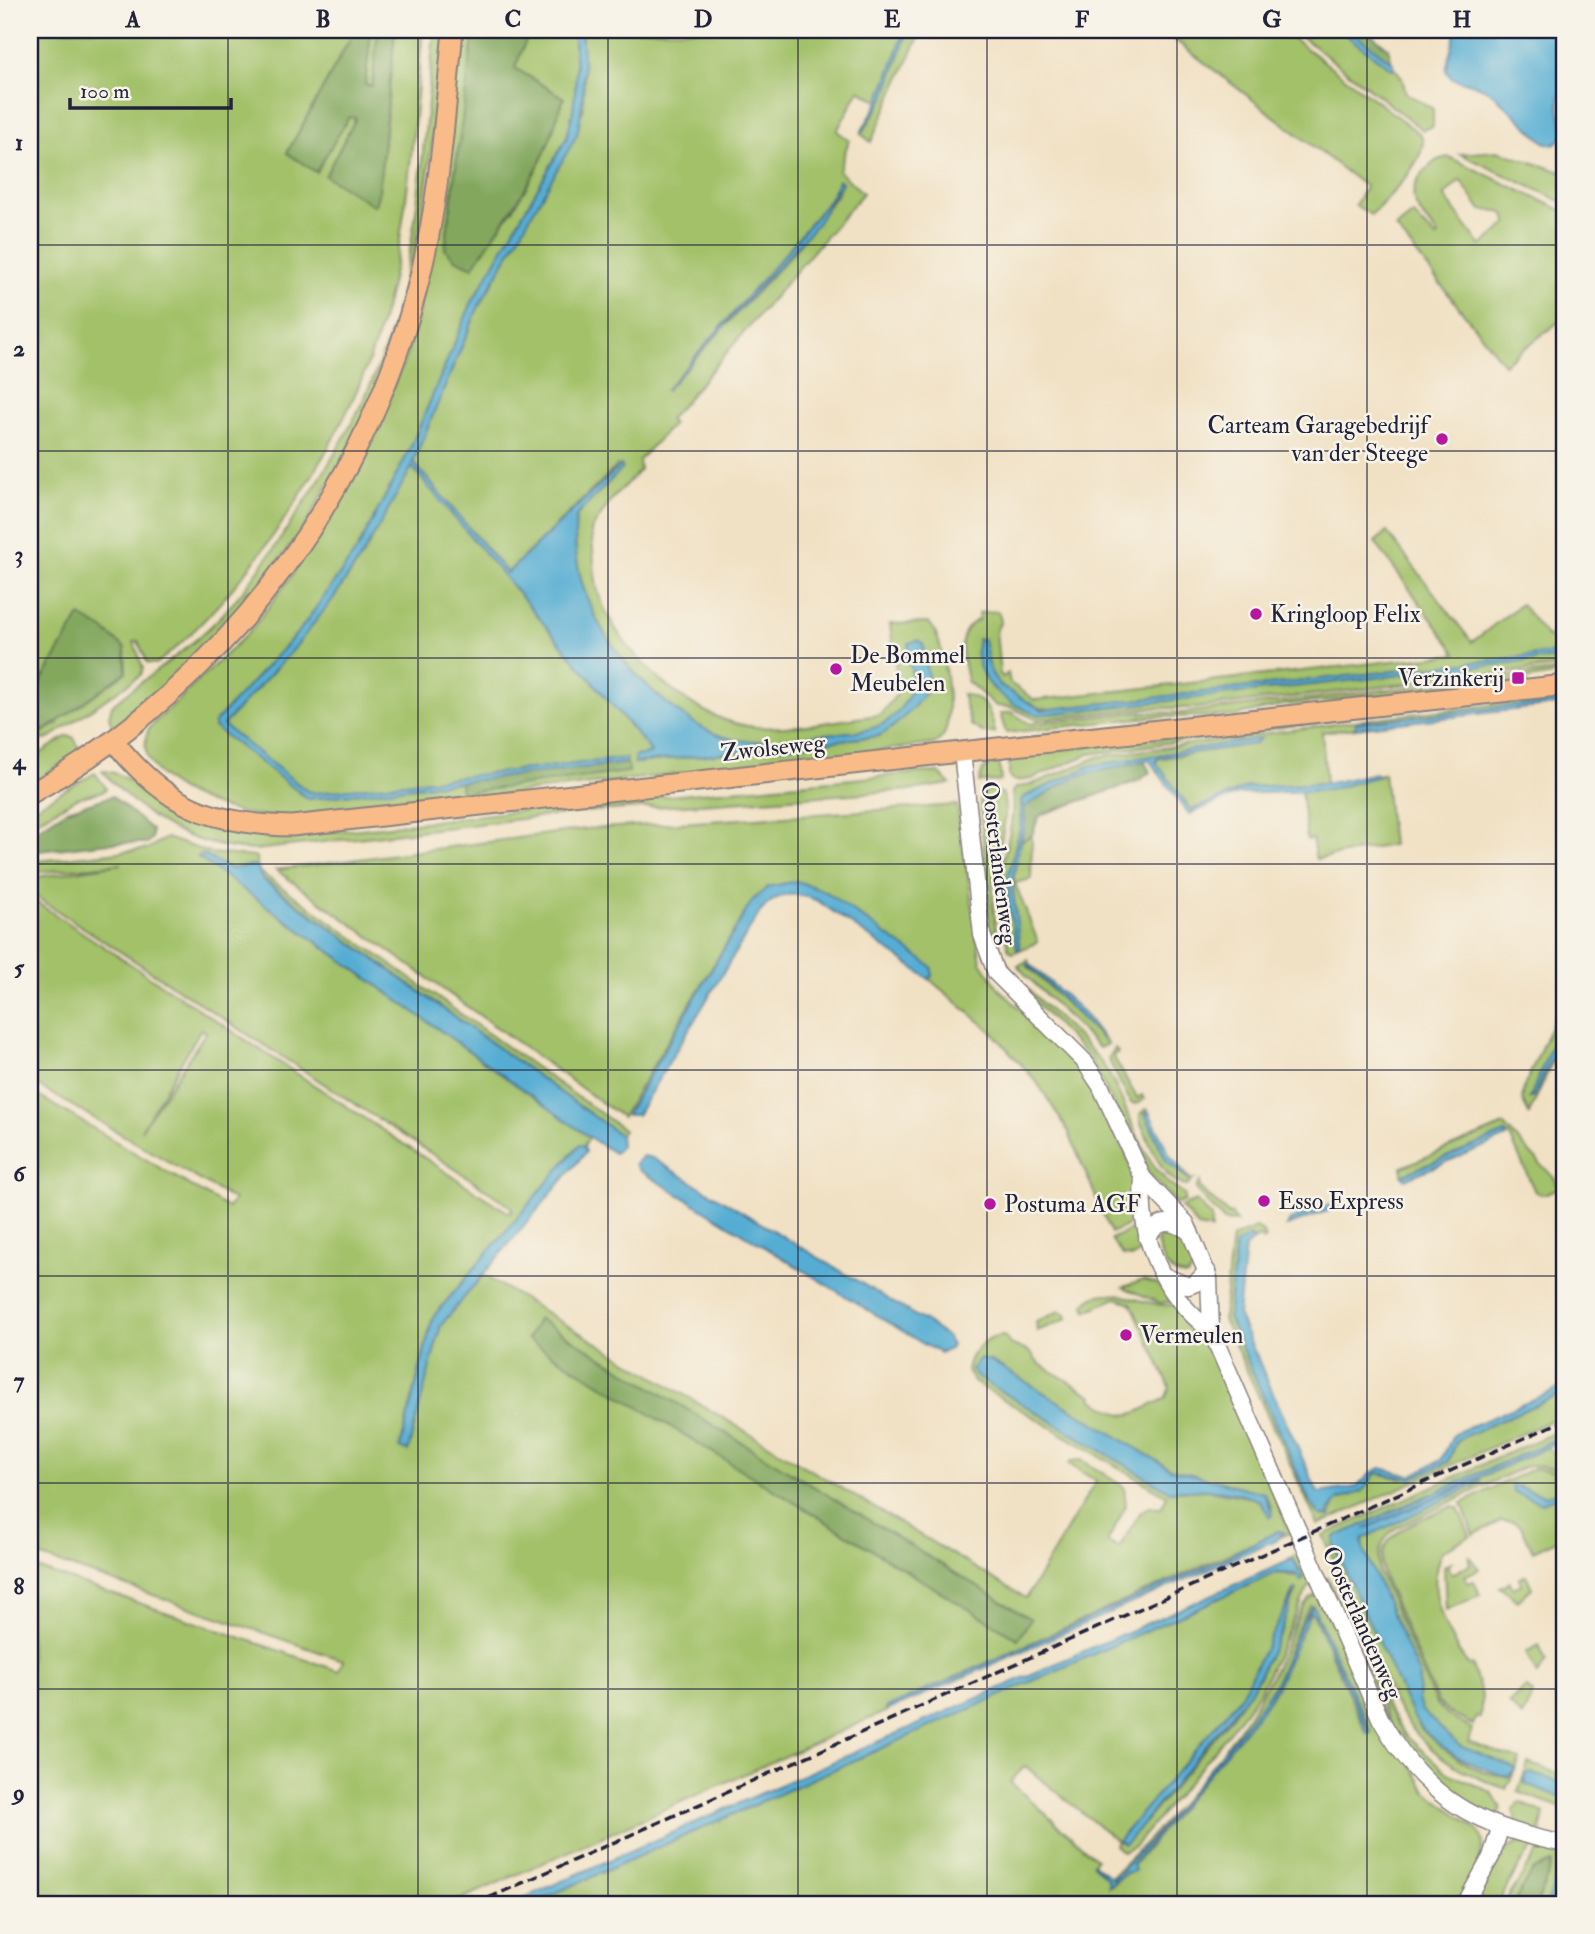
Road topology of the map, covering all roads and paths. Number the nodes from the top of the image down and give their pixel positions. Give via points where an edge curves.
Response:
1 (453, 30) edge
2 (1565, 685) edge
3 (114, 741) junction
4 (962, 752) junction
5 (30, 794) edge
6 (1143, 1178) junction
7 (1192, 1234) junction
8 (1147, 1238) junction
9 (1207, 1271) junction
10 (1162, 1275) junction
11 (1211, 1331) junction
12 (1500, 1829) junction
13 (1565, 1844) edge
14 (1465, 1904) edge

1 - 3 main road via 426,251 401,343 368,422 296,553 251,613 205,662
2 - 4 main road, Zwolseweg
3 - 4 main road, Zwolseweg via 142,775 175,799 214,817 292,827
3 - 5 main road
4 - 6 street, Oosterlandenweg via 982,935 990,964 1010,991 1068,1044 1093,1075
6 - 7 street, Oosterlandenweg via 1176,1209
6 - 8 street, Oosterlandenweg
7 - 8 street via 1177,1223 1165,1222 1154,1227
7 - 9 street, Oosterlandenweg
8 - 10 street, Oosterlandenweg
9 - 10 street via 1188,1286
9 - 11 street, Oosterlandenweg
10 - 11 street, Oosterlandenweg via 1177,1299
11 - 12 street, Oosterlandenweg via 1390,1737 1442,1797
12 - 13 street, Oosterlandenweg
12 - 14 street via 1491,1857

